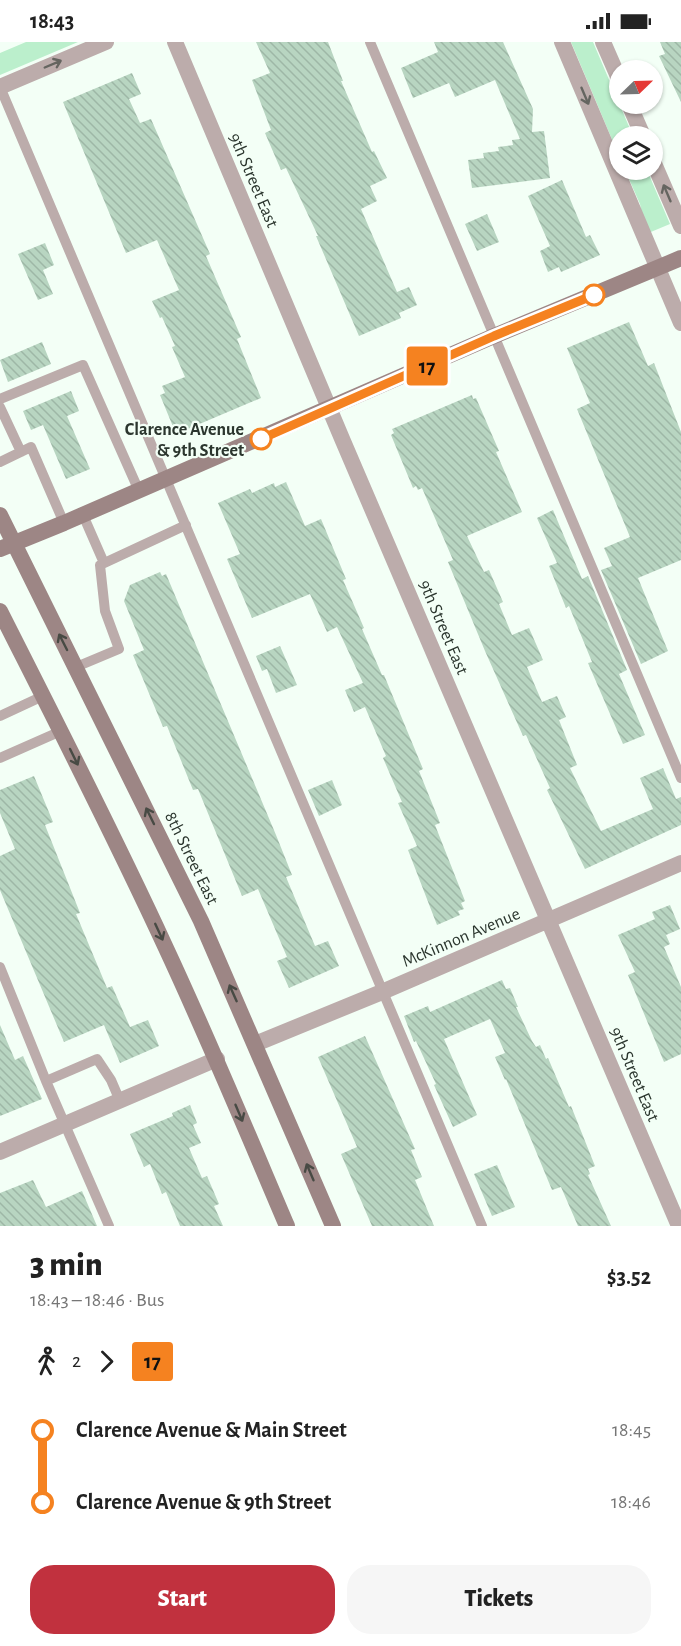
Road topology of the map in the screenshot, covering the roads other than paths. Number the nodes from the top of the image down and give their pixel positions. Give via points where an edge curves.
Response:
1 (106, 42) edge
2 (175, 42) edge
3 (370, 42) edge
4 (562, 42) edge
5 (603, 42) edge
6 (611, 60) edge
7 (0, 87) edge
8 (661, 180) edge
9 (681, 226) edge
10 (681, 258) edge
11 (658, 268) junction
12 (681, 323) edge
13 (494, 336) junction
14 (0, 399) edge
15 (0, 406) edge
16 (330, 409) junction
17 (21, 452) junction
18 (0, 462) edge
19 (167, 478) junction
20 (139, 491) junction
21 (0, 515) edge
22 (83, 515) junction
23 (64, 523) junction
24 (186, 525) junction
25 (7, 546) edge
26 (104, 563) junction
27 (0, 611) edge
28 (76, 667) junction
29 (43, 696) junction
30 (0, 716) edge
31 (61, 731) junction
32 (0, 758) edge
33 (681, 778) edge
34 (681, 863) edge
35 (548, 921) junction
36 (0, 967) edge
37 (382, 992) junction
38 (255, 1044) junction
39 (217, 1059) junction
40 (46, 1081) junction
41 (120, 1101) junction
42 (64, 1124) junction
43 (0, 1152) edge
44 (109, 1226) edge
45 (287, 1226) edge
46 (333, 1226) edge
47 (482, 1226) edge
48 (679, 1226) edge

7 -> 1 street
2 - 16 street, 9th Street East
3 - 13 lane
4 -> 11 street
5 - 6 street
7 - 19 lane
9 -> 8 street
10 - 11 main road
11 - 12 street
11 - 13 main road
13 - 16 main road
13 - 33 lane
14 - 20 lane via 83,365
15 - 17 lane
16 - 19 main road
16 - 35 street, 9th Street East
17 - 18 lane
17 - 23 lane via 31,447
19 - 20 main road
19 - 24 lane
20 - 22 main road
21 - 25 main road, 8th Street East
22 - 23 main road
22 - 26 lane
23 - 25 main road
24 - 26 lane
24 - 37 lane
28 -> 25 main road, 8th Street East
26 - 28 lane via 100,565 105,611 119,649
27 - 29 main road
38 -> 28 main road, 8th Street East via 201,921
29 - 30 lane
29 - 31 main road
31 - 32 lane
31 -> 39 main road
34 - 35 street, McKinnon Avenue
35 - 37 street, McKinnon Avenue
35 - 48 street, 9th Street East
36 - 40 lane
37 - 38 street, McKinnon Avenue
37 - 47 lane
46 -> 38 main road, 8th Street East
39 - 41 street
39 -> 45 main road
40 - 41 lane via 97,1059
40 - 42 lane
41 - 42 street
42 - 43 street
42 - 44 lane

